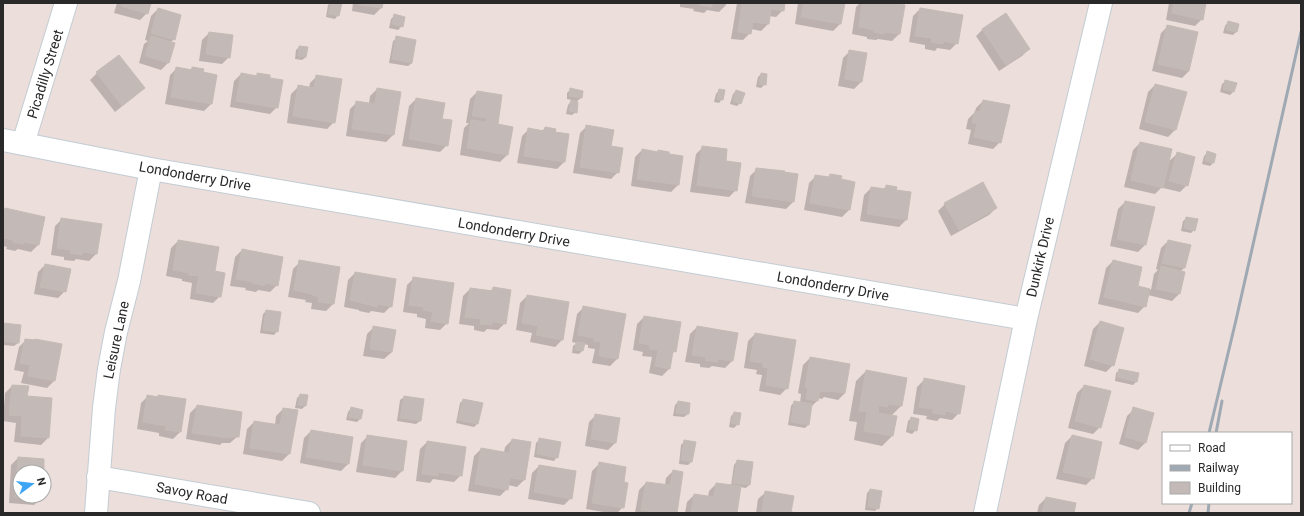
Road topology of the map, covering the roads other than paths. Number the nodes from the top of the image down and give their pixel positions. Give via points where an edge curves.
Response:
1 (66, 3) edge
2 (1101, 3) edge
3 (13, 142) edge
4 (151, 169) junction
5 (1026, 319) junction
6 (98, 477) junction
7 (96, 513) edge
8 (310, 513) edge
9 (985, 513) edge

1 - 3 street, Picadilly Street
2 - 5 street, Dunkirk Drive
3 - 4 street, Londonderry Drive
4 - 5 street, Londonderry Drive
4 - 6 street, Leisure Lane via 109,369
5 - 9 street, Dunkirk Drive
6 - 7 street, Leisure Lane
6 - 8 street, Savoy Road

